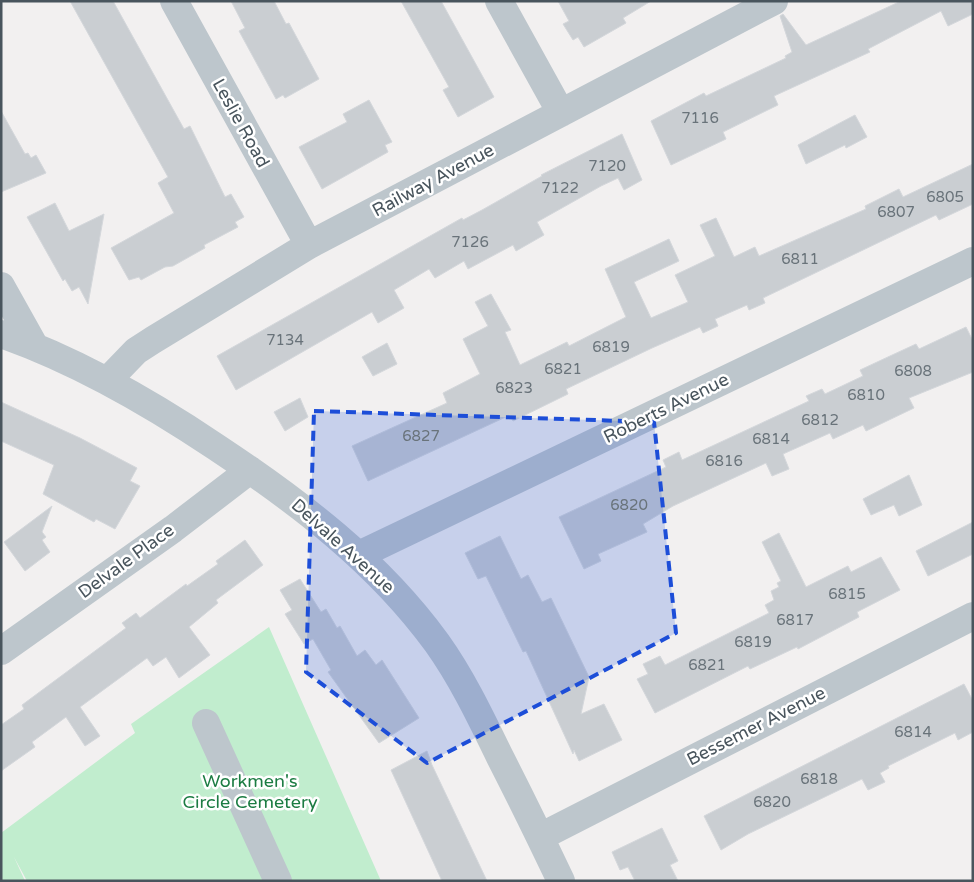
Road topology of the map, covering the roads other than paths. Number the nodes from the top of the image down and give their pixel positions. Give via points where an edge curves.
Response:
1 (174, 1) edge
2 (499, 1) edge
3 (774, 1) edge
4 (561, 114) junction
5 (309, 245) junction
6 (973, 261) edge
7 (1, 286) edge
8 (1, 334) edge
9 (34, 345) junction
10 (107, 381) junction
11 (250, 470) junction
12 (358, 555) junction
13 (973, 616) edge
14 (1, 651) edge
15 (206, 723) dead end
16 (540, 837) junction
17 (278, 881) edge
18 (561, 881) edge

1 - 5 street, Leslie Road
2 - 4 street
3 - 4 street, Railway Avenue
4 - 5 street, Railway Avenue
5 - 10 street, Railway Avenue via 136,351
6 - 12 street, Roberts Avenue
7 - 9 street
8 - 9 street, Delvale Avenue
9 - 10 street, Delvale Avenue
10 - 11 street, Delvale Avenue via 183,425
11 - 12 street, Delvale Avenue via 289,496
11 - 14 street, Delvale Place
12 - 16 street, Delvale Avenue via 418,618 455,670
13 - 16 street, Bessemer Avenue
15 - 17 street
16 - 18 street, Delvale Avenue

